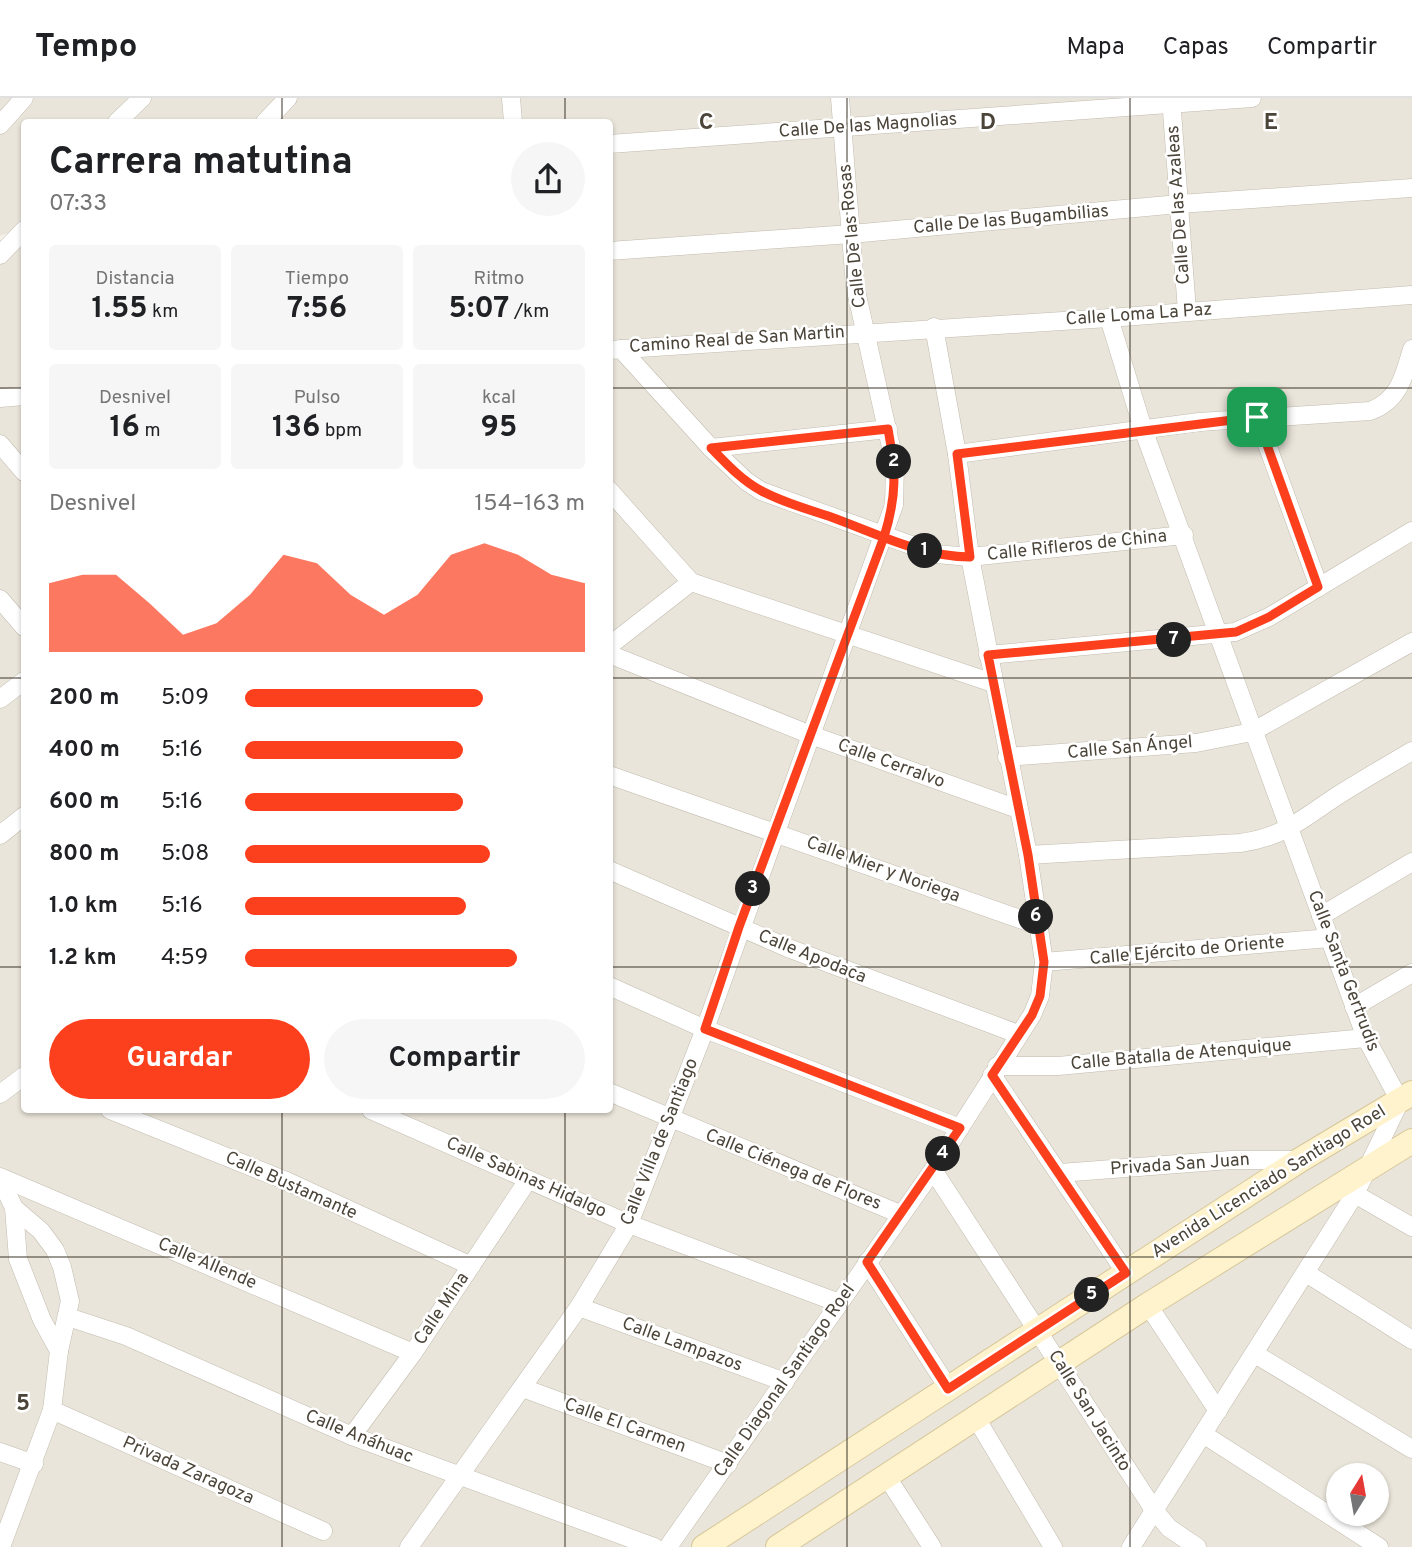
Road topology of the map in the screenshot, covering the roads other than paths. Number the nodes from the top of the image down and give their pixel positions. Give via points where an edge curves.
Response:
1 (24, 98) edge
2 (288, 98) edge
3 (511, 98) edge
4 (839, 98) edge
5 (1252, 98) edge
6 (136, 101) edge
7 (1171, 101) edge
8 (120, 119) edge
9 (268, 119) edge
10 (513, 119) edge
11 (0, 125) edge
12 (842, 129) junction
13 (613, 144) edge
14 (1412, 188) edge
15 (1179, 204) junction
16 (21, 233) edge
17 (851, 234) junction
18 (613, 251) edge
19 (0, 255) edge
20 (1412, 295) edge
21 (1187, 312) junction
22 (1109, 318) junction
23 (934, 327) junction
24 (866, 331) junction
25 (615, 349) edge
26 (1412, 349) edge
27 (1257, 417) junction
28 (888, 429) junction
29 (1143, 429) junction
30 (0, 444) edge
31 (711, 448) junction
32 (957, 454) junction
33 (21, 468) edge
34 (613, 501) edge
35 (1412, 531) edge
36 (1184, 535) junction
37 (884, 537) junction
38 (970, 557) junction
39 (691, 582) junction
40 (1318, 587) junction
41 (0, 599) edge
42 (21, 624) edge
43 (1220, 635) junction
44 (847, 636) junction
45 (1412, 642) edge
46 (613, 643) edge
47 (988, 655) junction
48 (613, 656) edge
49 (21, 683) edge
50 (993, 683) junction
51 (0, 699) edge
52 (1252, 732) junction
53 (811, 734) junction
54 (1412, 751) edge
55 (1007, 757) junction
56 (613, 776) edge
57 (1018, 809) junction
58 (21, 818) edge
59 (1289, 830) junction
60 (775, 832) junction
61 (0, 835) edge
62 (1028, 855) junction
63 (1412, 862) edge
64 (613, 872) edge
65 (1321, 916) junction
66 (1037, 925) junction
67 (739, 927) junction
68 (1330, 938) junction
69 (1044, 962) junction
70 (1412, 973) edge
71 (613, 988) edge
72 (1354, 1007) junction
73 (705, 1029) junction
74 (1018, 1034) junction
75 (1366, 1038) junction
76 (994, 1071) junction
77 (21, 1078) edge
78 (0, 1094) edge
79 (613, 1094) edge
80 (1406, 1097) edge
81 (117, 1113) edge
82 (403, 1116) edge
83 (670, 1118) junction
84 (960, 1128) junction
85 (1412, 1141) edge
86 (1300, 1160) junction
87 (1369, 1166) junction
88 (933, 1170) junction
89 (1060, 1173) junction
90 (0, 1177) edge
91 (528, 1180) junction
92 (1355, 1194) junction
93 (14, 1208) junction
94 (900, 1214) junction
95 (629, 1224) junction
96 (1412, 1227) edge
97 (867, 1262) junction
98 (471, 1266) junction
99 (1126, 1273) junction
100 (1306, 1273) junction
101 (839, 1303) junction
102 (1148, 1305) junction
103 (579, 1307) junction
104 (68, 1317) junction
105 (1039, 1330) junction
106 (1412, 1340) edge
107 (59, 1351) junction
108 (413, 1353) junction
109 (1255, 1354) junction
110 (1059, 1364) junction
111 (785, 1382) junction
112 (523, 1388) junction
113 (948, 1389) junction
114 (52, 1410) junction
115 (1218, 1411) junction
116 (976, 1418) junction
117 (1203, 1434) junction
118 (352, 1436) junction
119 (1412, 1449) edge
120 (0, 1452) edge
121 (34, 1464) junction
122 (728, 1464) junction
123 (458, 1476) junction
124 (887, 1477) junction
125 (1154, 1510) junction
126 (323, 1531) dead end
127 (794, 1543) edge
128 (1, 1547) edge
129 (409, 1547) edge
130 (654, 1547) edge
131 (668, 1547) edge
132 (704, 1547) edge
133 (932, 1547) edge
134 (1053, 1547) edge
135 (1131, 1547) edge
136 (1197, 1547) edge
137 (1379, 1547) edge

1 - 11 street
2 - 9 street
3 - 10 street
4 - 12 street, Calle De las Rosas
5 - 7 street, Calle De las Magnolias
6 - 8 street
7 - 12 street, Calle De las Magnolias
7 - 15 street, Calle De las Azaleas
12 - 13 street, Calle De las Magnolias
12 - 17 street, Calle De las Rosas
14 - 15 street, Calle De las Bugambilias
15 - 17 street, Calle De las Bugambilias
15 - 21 street, Calle De las Azaleas
16 - 19 street
17 - 18 street, Calle De las Bugambilias
17 - 24 street, Calle De las Rosas via 855,286
20 - 21 street, Calle Loma La Paz
21 - 22 street, Calle Loma La Paz
22 - 23 street, Calle Loma La Paz
22 - 29 street, Calle Santa Gertrudis
23 - 24 street, Calle Loma La Paz
23 - 32 street, Calle Diagonal Santiago Roel
24 - 25 street, Camino Real de San Martin
24 - 28 street, Calle Villa de Santiago
25 - 31 street, Calle Rifleros de China
26 - 27 street via 1403,380 1384,406 1370,411
27 - 29 street
27 - 40 street
28 - 31 street
28 - 37 street, Calle Villa de Santiago via 896,486
29 - 32 street
29 - 36 street, Calle Santa Gertrudis
30 - 33 street
31 - 37 street, Calle Rifleros de China via 761,491
32 - 38 street, Calle Diagonal Santiago Roel
34 - 39 street
35 - 40 street
36 - 38 street, Calle Rifleros de China
36 - 43 street, Calle Santa Gertrudis
37 - 38 street, Calle Rifleros de China via 936,554
37 - 44 street, Calle Villa de Santiago
38 - 47 street, Calle Diagonal Santiago Roel
39 - 44 street
39 - 46 street
40 - 43 street via 1252,626
41 - 42 street
43 - 47 street
43 - 52 street, Calle Santa Gertrudis
44 - 50 street
44 - 53 street, Calle Villa de Santiago
45 - 52 street, Calle San Ángel
47 - 50 street, Calle Diagonal Santiago Roel
48 - 53 street, Calle Cerralvo
49 - 51 street
50 - 55 street, Calle Diagonal Santiago Roel
52 - 55 street, Calle San Ángel via 1196,743
52 - 59 street, Calle Santa Gertrudis
53 - 57 street, Calle Cerralvo
53 - 60 street, Calle Villa de Santiago
54 - 59 street
55 - 57 street, Calle Diagonal Santiago Roel
56 - 60 street, Calle Mier y Noriega
57 - 62 street, Calle Diagonal Santiago Roel
58 - 61 street
59 - 62 street via 1240,843
59 - 65 street, Calle Santa Gertrudis
60 - 66 street, Calle Mier y Noriega
60 - 67 street, Calle Villa de Santiago
62 - 66 street, Calle Diagonal Santiago Roel
63 - 65 street
64 - 67 street, Calle Apodaca
65 - 68 street, Calle Santa Gertrudis
66 - 69 street, Calle Diagonal Santiago Roel
67 - 73 street, Calle Villa de Santiago
67 - 74 street, Calle Apodaca
68 - 69 street, Calle Ejército de Oriente
68 - 72 street, Calle Santa Gertrudis
69 - 74 street, Calle Diagonal Santiago Roel via 1040,996
70 - 72 street
71 - 73 street
72 - 75 street, Calle Santa Gertrudis
73 - 83 street, Calle Villa de Santiago
73 - 84 street
74 - 76 street, Calle Diagonal Santiago Roel
75 - 76 street, Calle Batalla de Atenquique
75 - 80 street, Calle Santa Gertrudis
76 - 84 street, Calle Diagonal Santiago Roel
76 - 89 street
77 - 78 street
79 - 83 street, Calle Ciénega de Flores
80 - 86 street, Avenida Licenciado Santiago Roel
80 - 87 street
81 - 98 street, Calle Bustamante via 284,1180
82 - 91 street, Calle Sabinas Hidalgo
83 - 94 street, Calle Ciénega de Flores
83 - 95 street, Calle Villa de Santiago
84 - 88 street, Calle Diagonal Santiago Roel
85 - 87 street
86 - 89 street, Privada San Juan via 1230,1160
86 - 99 street, Avenida Licenciado Santiago Roel
87 - 92 street
87 - 102 street
88 - 94 street, Calle Diagonal Santiago Roel
88 - 105 street, Calle San Jacinto
89 - 99 street
90 - 93 street
90 - 108 street, Calle Allende
91 - 95 street, Calle Sabinas Hidalgo
91 - 98 street, Calle Mina
92 - 96 street
92 - 100 street
93 - 104 street via 55,1250 68,1286
93 - 107 street via 18,1259
94 - 97 street, Calle Diagonal Santiago Roel
95 - 101 street, Calle Sabinas Hidalgo
95 - 103 street, Calle Villa de Santiago
97 - 101 street, Calle Diagonal Santiago Roel
97 - 113 street
98 - 108 street, Calle Mina
99 - 105 street, Avenida Licenciado Santiago Roel
100 - 106 street
100 - 109 street
101 - 111 street, Calle Diagonal Santiago Roel
102 - 110 street
102 - 115 street
103 - 111 street, Calle Lampazos
103 - 112 street, Calle Villa de Santiago
104 - 107 street
104 - 118 street, Calle Anáhuac via 126,1336
105 - 110 street, Calle San Jacinto
105 - 113 street, Avenida Licenciado Santiago Roel
107 - 114 street
108 - 118 street, Calle Mina
109 - 115 street
109 - 119 street
110 - 116 street
110 - 125 street, Calle San Jacinto
111 - 122 street, Calle Diagonal Santiago Roel
112 - 122 street, Calle El Carmen
112 - 123 street, Calle Villa de Santiago
113 - 132 street, Avenida Licenciado Santiago Roel
114 - 121 street
114 - 126 street, Privada Zaragoza
115 - 117 street
116 - 124 street
116 - 134 street
117 - 125 street
117 - 137 street
118 - 123 street, Calle Anáhuac
120 - 121 street
121 - 128 street
122 - 131 street, Calle Diagonal Santiago Roel
123 - 129 street, Calle Villa de Santiago
123 - 130 street, Calle Anáhuac
124 - 127 street
124 - 133 street
125 - 135 street
125 - 136 street, Calle San Jacinto via 1169,1528

